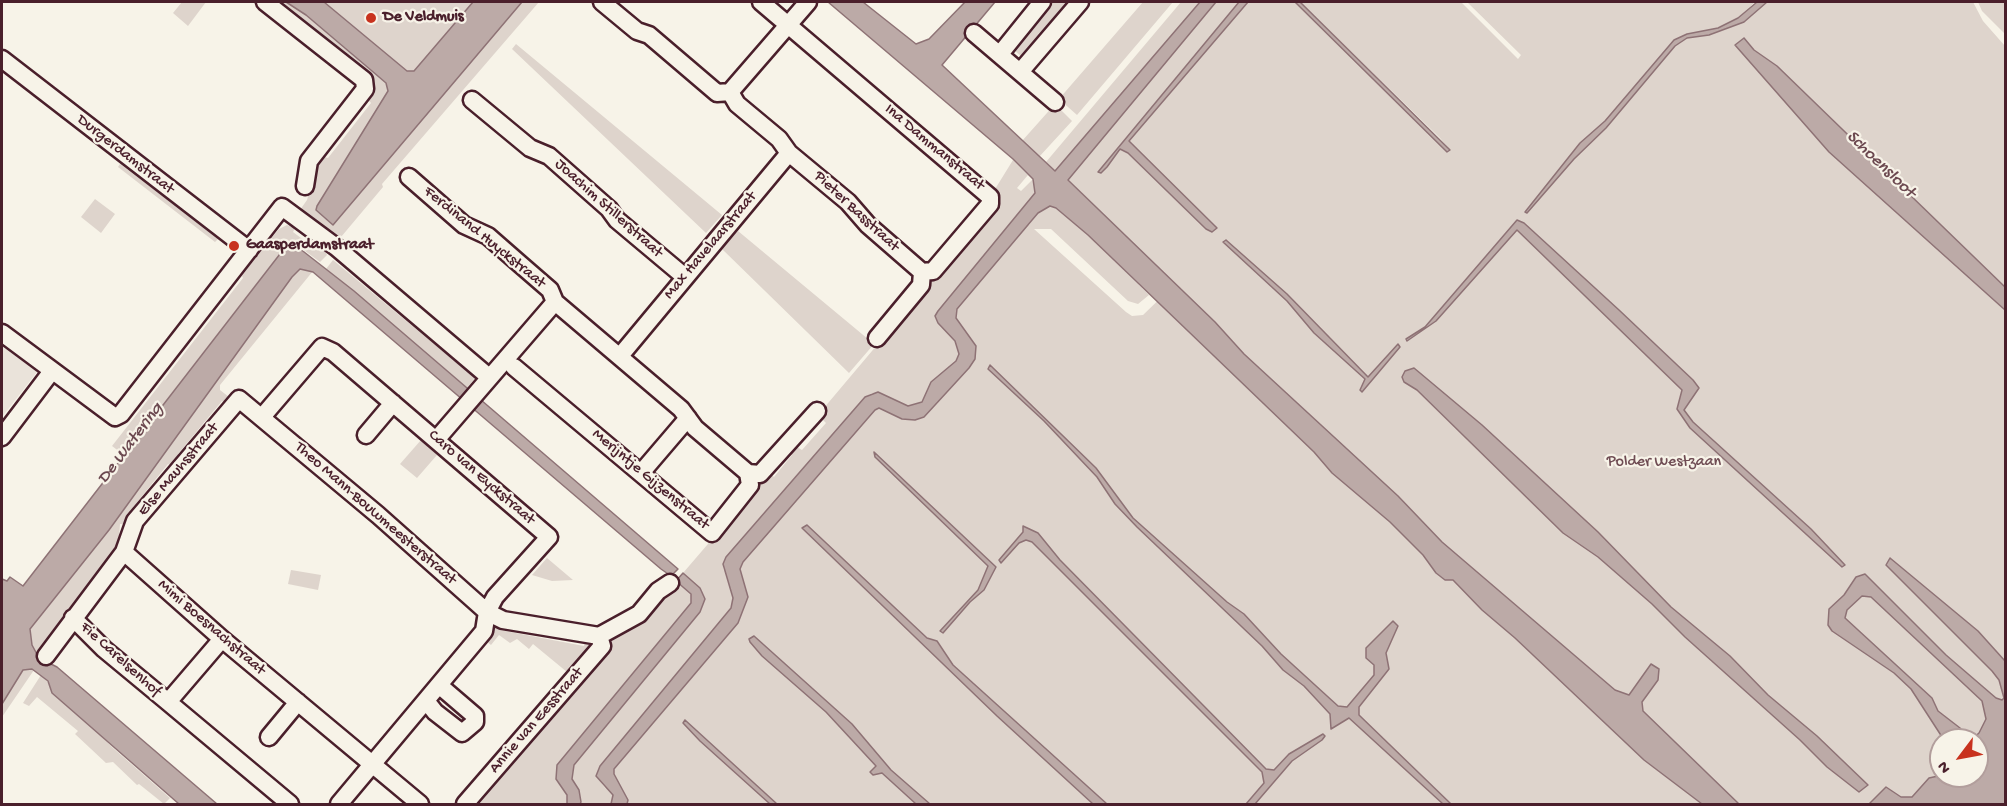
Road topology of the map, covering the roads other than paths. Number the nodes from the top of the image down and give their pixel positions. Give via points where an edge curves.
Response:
1 (266, 2) edge
2 (602, 2) edge
3 (761, 2) edge
4 (808, 2) edge
5 (1042, 2) edge
6 (1080, 2) edge
7 (788, 24) junction
8 (974, 33) dead end
9 (1000, 54) junction
10 (2, 59) edge
11 (1020, 72) junction
12 (730, 92) junction
13 (472, 100) dead end
14 (1055, 102) dead end
15 (789, 153) junction
16 (409, 177) dead end
17 (305, 186) dead end
18 (249, 250) junction
19 (922, 272) junction
20 (685, 277) junction
21 (555, 302) junction
22 (2, 333) edge
23 (877, 338) dead end
24 (620, 356) junction
25 (514, 367) dead end
26 (52, 371) junction
27 (484, 383) junction
28 (393, 404) junction
29 (817, 411) dead end
30 (262, 417) junction
31 (688, 418) junction
32 (366, 435) dead end
33 (2, 436) edge
34 (436, 440) junction
35 (642, 473) junction
36 (748, 474) junction
37 (124, 552) junction
38 (670, 583) dead end
39 (488, 612) junction
40 (73, 618) junction
41 (599, 636) junction
42 (222, 639) junction
43 (46, 656) dead end
44 (440, 686) junction
45 (168, 702) junction
46 (298, 702) junction
47 (427, 702) junction
48 (269, 737) dead end
49 (374, 765) junction
50 (290, 804) edge
51 (339, 804) edge
52 (420, 804) edge
53 (465, 804) edge

1 - 17 street via 364,80 365,89 309,161
2 - 12 street via 637,31 649,35 717,93
3 - 7 street
4 - 7 street
5 - 9 street
6 - 11 street
7 - 12 street
7 - 19 street, Ina Dammanstraat via 990,197 990,204 933,271
8 - 9 street
9 - 11 street
10 - 18 street, Durgerdamstraat
11 - 14 street
12 - 15 street via 737,104 779,139
13 - 20 street, Joachim Stillerstraat via 530,148 549,156
15 - 19 street, Pieter Basstraat
15 - 20 street, Max Havelaarstraat
16 - 21 street, Ferdinand Huyckstraat via 464,225 488,236 550,290
18 - 26 street via 121,414 115,417 106,413
18 - 27 street via 282,207 336,248
19 - 23 street via 921,285
20 - 24 street, Max Havelaarstraat
21 - 24 street
21 - 27 street
22 - 26 street
24 - 31 street
25 - 35 street, Merijntje Gijzenstraat
26 - 33 street
27 - 34 street
28 - 30 street, Caro van Eyckstraat via 322,347
28 - 32 street
28 - 34 street, Caro van Eyckstraat
29 - 36 street via 760,474
30 - 37 street, Else Mauhsstraat via 239,399 135,521
30 - 39 street, Theo Mann-Bouwmeesterstraat
31 - 35 street
31 - 36 street
34 - 39 street, Caro van Eyckstraat via 549,537 495,597
35 - 36 street, Merijntje Gijzenstraat via 712,533 750,485
37 - 40 street, Else Mauhsstraat
37 - 42 street, Mimi Boesnachstraat
38 - 41 street via 639,614
39 - 41 street via 503,620
39 - 44 street via 484,631
40 - 43 street, Else Mauhsstraat
40 - 45 street, Fie Carelsenhof
41 - 53 street, Annie van Eesstraat via 602,645
42 - 45 street
42 - 46 street, Mimi Boesnachstraat
44 - 47 street
44 - 47 street via 475,716 475,722 462,733
45 - 50 street, Fie Carelsenhof
46 - 48 street
46 - 49 street, Mimi Boesnachstraat
47 - 49 street
49 - 51 street
49 - 52 street, Mimi Boesnachstraat

